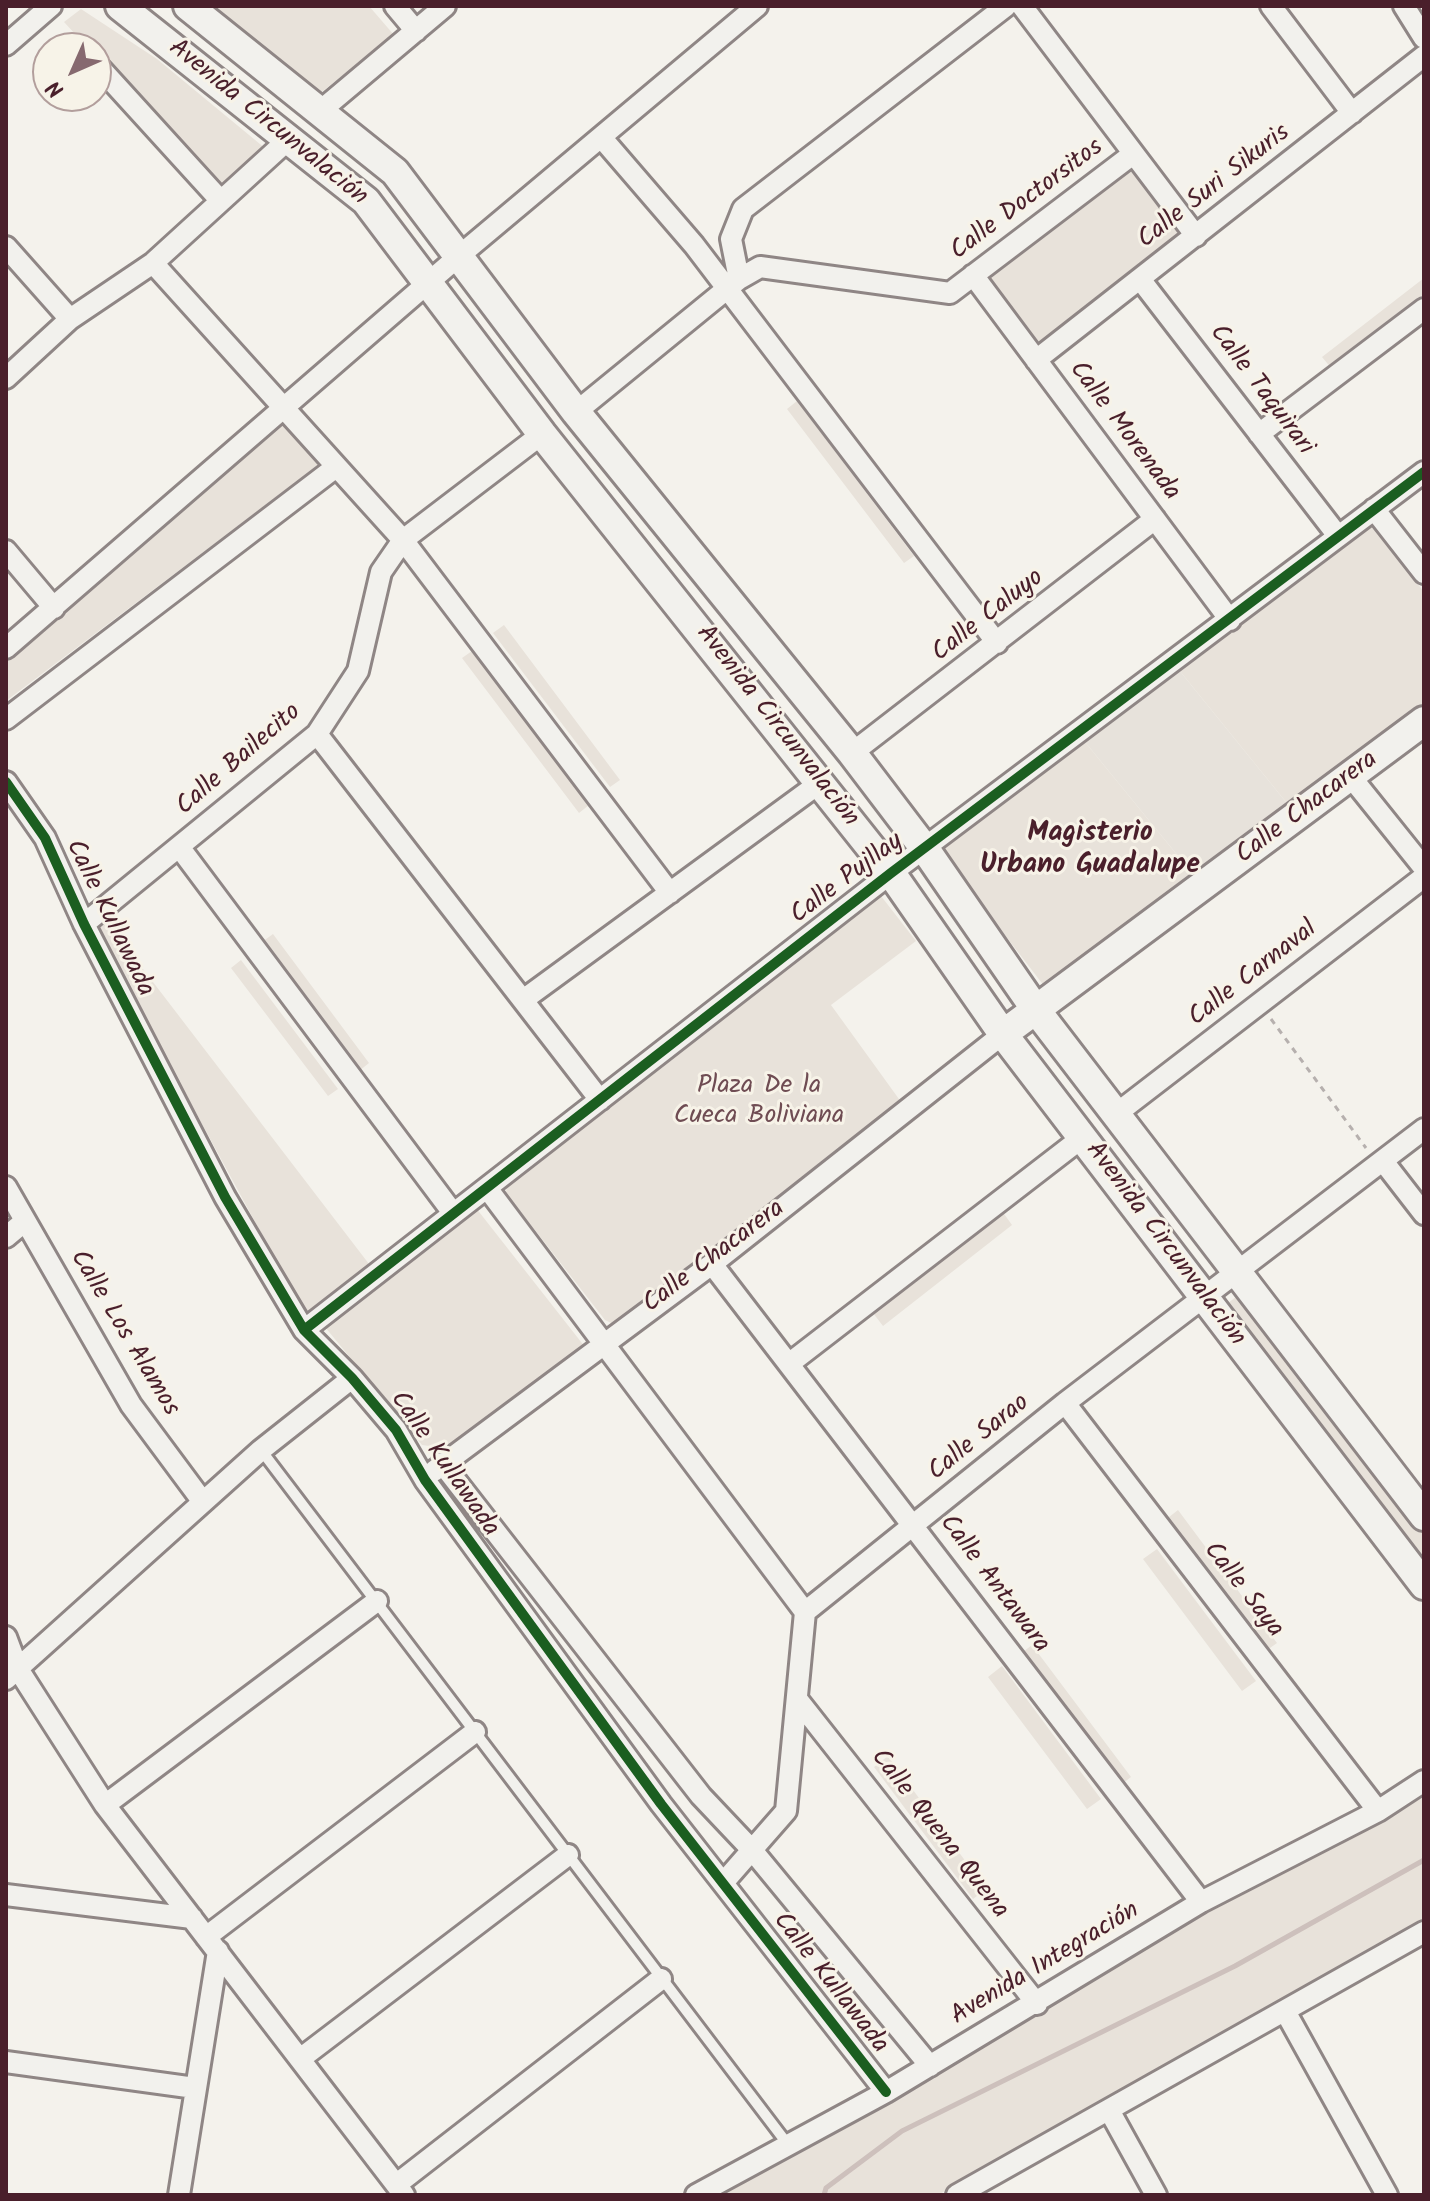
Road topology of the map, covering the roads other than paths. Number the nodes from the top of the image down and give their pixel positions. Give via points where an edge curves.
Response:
1 (51, 6) edge
2 (120, 6) edge
3 (188, 6) edge
4 (395, 6) edge
5 (445, 6) edge
6 (757, 6) edge
7 (1006, 6) edge
8 (1022, 6) edge
9 (1271, 6) edge
10 (1404, 6) edge
11 (416, 31) junction
12 (1424, 38) edge
13 (6, 45) edge
14 (1424, 56) edge
15 (112, 81) edge
16 (319, 112) junction
17 (1352, 113) junction
18 (601, 137) junction
19 (290, 138) junction
20 (1133, 154) junction
21 (221, 201) junction
22 (1196, 236) junction
23 (6, 247) edge
24 (459, 256) junction
25 (153, 263) junction
26 (973, 275) junction
27 (1140, 279) junction
28 (430, 285) junction
29 (733, 285) junction
30 (1424, 309) edge
31 (70, 319) junction
32 (1036, 360) junction
33 (6, 378) edge
34 (285, 406) junction
35 (576, 412) junction
36 (542, 434) junction
37 (1259, 434) junction
38 (336, 467) junction
39 (1424, 472) edge
40 (1374, 509) junction
41 (1155, 519) junction
42 (1338, 536) junction
43 (403, 540) junction
44 (6, 551) edge
45 (1424, 573) edge
46 (54, 608) junction
47 (1230, 620) junction
48 (997, 643) junction
49 (6, 648) edge
50 (6, 719) edge
51 (1424, 721) edge
52 (317, 734) junction
53 (852, 753) junction
54 (1351, 777) junction
55 (6, 782) edge
56 (821, 782) junction
57 (180, 848) junction
58 (925, 849) junction
59 (1422, 866) edge
60 (891, 873) junction
61 (670, 893) junction
62 (84, 924) junction
63 (523, 1000) junction
64 (1036, 1010) junction
65 (1003, 1034) junction
66 (600, 1100) junction
67 (1116, 1114) junction
68 (1424, 1129) edge
69 (1083, 1137) junction
70 (1380, 1162) junction
71 (6, 1187) edge
72 (487, 1188) junction
73 (453, 1213) junction
74 (1424, 1214) edge
75 (25, 1221) junction
76 (6, 1237) edge
77 (712, 1264) junction
78 (1237, 1272) junction
79 (1205, 1298) junction
80 (304, 1330) junction
81 (603, 1342) junction
82 (790, 1363) junction
83 (352, 1378) junction
84 (1065, 1403) junction
85 (261, 1450) junction
86 (442, 1463) junction
87 (425, 1480) junction
88 (203, 1502) junction
89 (1424, 1516) edge
90 (915, 1525) junction
91 (1424, 1585) edge
92 (377, 1601) junction
93 (805, 1612) junction
94 (6, 1637) edge
95 (12, 1674) edge
96 (797, 1699) junction
97 (475, 1732) junction
98 (1424, 1781) edge
99 (105, 1805) junction
100 (1378, 1811) junction
101 (752, 1850) junction
102 (568, 1855) junction
103 (723, 1883) junction
104 (6, 1895) edge
105 (1201, 1902) junction
106 (192, 1918) junction
107 (1424, 1932) edge
108 (212, 1944) junction
109 (661, 1979) junction
110 (1037, 2004) junction
111 (1285, 2011) junction
112 (300, 2059) junction
113 (6, 2062) edge
114 (930, 2066) junction
115 (195, 2088) junction
116 (886, 2092) junction
117 (1109, 2110) junction
118 (789, 2146) junction
119 (180, 2186) edge
120 (400, 2190) edge
121 (195, 2195) edge
122 (696, 2195) edge
123 (957, 2195) edge
124 (1156, 2195) edge
125 (1387, 2195) edge

1 - 13 street
2 - 19 main road, Avenida Circunvalación
3 - 16 main road, Avenida Circunvalación
4 - 11 street
5 - 11 street
6 - 18 street
7 - 29 street via 743,209 731,239
8 - 20 street
9 - 17 street
10 - 12 street
11 - 16 street
14 - 17 street, Calle Suri Sikuris
15 - 21 street
16 - 24 main road, Avenida Circunvalación via 395,172
17 - 22 street, Calle Suri Sikuris
18 - 24 street
18 - 29 street
19 - 21 street
19 - 28 main road, Avenida Circunvalación via 366,201
20 - 22 street
20 - 26 street, Calle Doctorsitos
21 - 25 street
22 - 27 street, Calle Suri Sikuris
23 - 31 street
24 - 28 street
24 - 35 main road, Avenida Circunvalación
25 - 31 street
25 - 34 street
26 - 29 street, Calle Doctorsitos via 950,293 760,267
26 - 32 street, Calle Morenada
27 - 32 street, Calle Suri Sikuris
27 - 37 street, Calle Taquirari
28 - 34 street
28 - 36 main road, Avenida Circunvalación
29 - 35 street, Calle Doctorsitos
29 - 48 street
30 - 37 street
31 - 33 street
32 - 41 street, Calle Morenada
34 - 38 street
34 - 46 street
35 - 53 main road, Avenida Circunvalación
36 - 43 street, Calle Bailecito
36 - 56 main road, Avenida Circunvalación
37 - 42 street, Calle Taquirari
38 - 43 street
38 - 50 street
39 - 40 street, Calle Pujllay
40 - 42 street, Calle Pujllay
40 - 45 street
41 - 47 street, Calle Morenada
41 - 48 street, Calle Caluyo
42 - 47 street, Calle Pujllay
43 - 52 street, Calle Bailecito via 381,572 358,671
43 - 61 street
44 - 46 street
46 - 49 street
47 - 58 street, Calle Pujllay
48 - 53 street, Calle Caluyo
51 - 54 main road, Calle Chacarera
52 - 57 street, Calle Bailecito
52 - 63 street
53 - 58 main road, Avenida Circunvalación
54 - 59 street
54 - 64 main road, Calle Chacarera
55 - 62 street, Calle Kullawada via 45,838
56 - 60 main road, Avenida Circunvalación
56 - 61 street
57 - 62 street, Calle Bailecito
57 - 73 street
58 - 60 street, Calle Pujllay
58 - 64 main road, Avenida Circunvalación
59 - 67 street, Calle Carnaval via 1259,1004
60 - 65 main road, Avenida Circunvalación
60 - 66 street, Calle Pujllay
61 - 63 street
62 - 80 street, Calle Kullawada via 225,1197
63 - 66 street
64 - 65 main road, Calle Chacarera
64 - 67 main road, Avenida Circunvalación
65 - 69 main road, Avenida Circunvalación
65 - 77 street, Calle Chacarera
66 - 72 street, Calle Pujllay
67 - 78 main road, Avenida Circunvalación
68 - 70 street, Calle Sarao
69 - 79 main road, Avenida Circunvalación
69 - 82 street
70 - 74 street
70 - 78 street, Calle Sarao
71 - 75 street, Calle Los Alamos
72 - 73 street, Calle Pujllay
72 - 81 street
73 - 80 street, Calle Pujllay
75 - 76 street
75 - 88 street, Calle Los Alamos via 131,1405
77 - 81 street, Calle Chacarera
77 - 82 street, Calle Antawara
78 - 79 street, Calle Sarao
78 - 89 main road, Avenida Circunvalación
79 - 84 street, Calle Sarao
79 - 91 main road, Avenida Circunvalación
80 - 83 street, Calle Kullawada
81 - 86 street, Calle Chacarera
81 - 93 street
82 - 90 street, Calle Antawara
83 - 85 street
83 - 87 street, Calle Kullawada via 396,1430
84 - 90 street, Calle Sarao
84 - 100 street, Calle Saya
85 - 88 street
85 - 92 lane
86 - 87 street, Calle Chacarera
86 - 101 street via 701,1796
87 - 103 street, Calle Kullawada
88 - 95 street
90 - 93 street, Calle Sarao
90 - 105 street, Calle Antawara
92 - 97 lane
92 - 99 street
93 - 96 street
94 - 95 street
95 - 99 street
96 - 101 street via 786,1811
96 - 110 street, Calle Quena Quena
97 - 102 lane
97 - 108 street
98 - 100 street, Avenida Integración
99 - 106 street
100 - 105 street, Avenida Integración
101 - 103 street
101 - 114 street
102 - 109 lane
102 - 112 street
103 - 116 street, Calle Kullawada
104 - 106 street
105 - 110 street, Avenida Integración
106 - 108 street
107 - 111 street
108 - 112 street
108 - 115 street
109 - 118 lane
109 - 120 street
110 - 114 street, Avenida Integración
111 - 117 street
111 - 125 street
112 - 120 street
113 - 115 street
114 - 116 street, Avenida Integración
115 - 119 street
116 - 118 street, Avenida Integración
117 - 123 street
117 - 124 street
118 - 122 street, Avenida Integración
119 - 121 street

